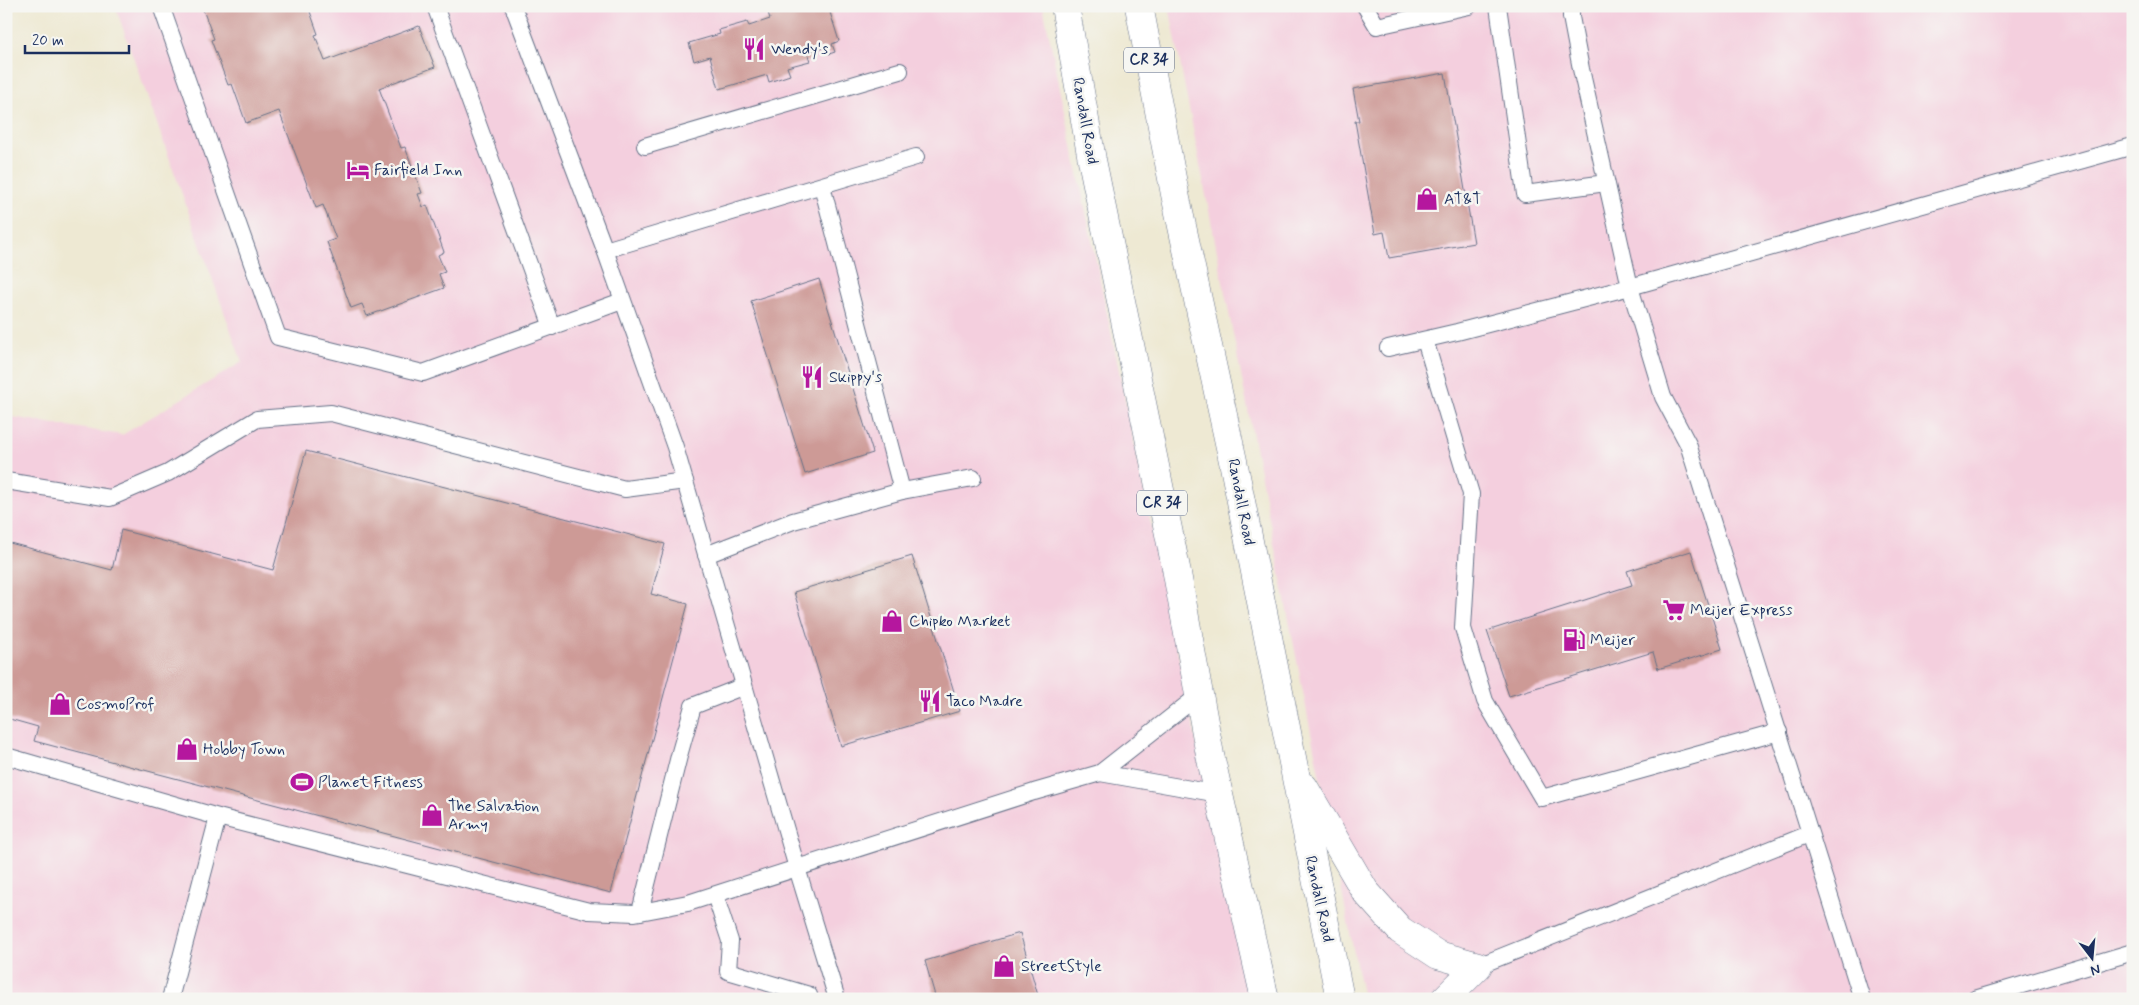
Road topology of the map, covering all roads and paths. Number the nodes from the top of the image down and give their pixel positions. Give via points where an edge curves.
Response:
1 (161, 6) edge
2 (435, 6) edge
3 (513, 6) edge
4 (1065, 6) edge
5 (1139, 6) edge
6 (1365, 6) edge
7 (1469, 6) edge
8 (1498, 6) edge
9 (1571, 6) edge
10 (900, 71) dead end
11 (645, 146) dead end
12 (2133, 146) edge
13 (916, 158) dead end
14 (1606, 183) junction
15 (822, 186) junction
16 (605, 250) junction
17 (1630, 287) junction
18 (622, 301) junction
19 (552, 327) junction
20 (1425, 340) junction
21 (1388, 348) dead end
22 (973, 478) dead end
23 (6, 481) edge
24 (685, 482) junction
25 (902, 491) junction
26 (706, 555) junction
27 (744, 686) junction
28 (1199, 696) junction
29 (1779, 732) junction
30 (6, 756) edge
31 (1293, 769) junction
32 (1100, 773) junction
33 (1219, 794) junction
34 (218, 816) junction
35 (1809, 834) junction
36 (797, 868) junction
37 (715, 895) junction
38 (640, 912) junction
39 (2133, 952) edge
40 (1478, 966) junction
41 (836, 993) edge
42 (809, 997) edge
43 (170, 999) edge
44 (1265, 999) edge
45 (1340, 999) edge
46 (1445, 999) edge
47 (1862, 999) edge
48 (1975, 999) edge

1 - 19 lane via 278,337 423,373
2 - 19 lane
3 - 16 lane
4 - 28 main road, Randall Road / CR 34 via 1092,160 1176,568
5 - 31 main road, Randall Road / CR 34
6 - 7 lane via 1377,26
8 - 14 lane via 1524,194
9 - 14 lane
10 - 11 lane
12 - 17 lane
13 - 15 lane
14 - 17 lane
15 - 16 lane
15 - 25 lane
16 - 18 lane
17 - 20 lane
17 - 29 lane via 1663,397 1688,444
18 - 19 lane
18 - 24 lane
20 - 21 lane
20 - 29 lane via 1471,494 1462,628 1485,701 1542,798
22 - 25 lane
23 - 24 lane via 110,498 168,473 257,419 331,413 625,489
24 - 26 lane
25 - 26 lane via 793,521
26 - 27 lane
27 - 36 lane
27 - 38 lane via 693,706
28 - 32 lane
28 - 33 main road, Randall Road / CR 34
29 - 35 lane
30 - 34 lane
31 - 40 main road via 1365,891 1400,930 1438,955
31 - 45 main road, Randall Road / CR 34
32 - 33 lane
32 - 36 lane
33 - 44 main road, Randall Road / CR 34
34 - 38 lane via 589,911
34 - 43 lane
35 - 40 lane
35 - 47 lane
36 - 37 lane
36 - 41 lane
37 - 38 lane
37 - 42 lane via 730,941 728,972
39 - 48 lane
40 - 46 main road
41 - 42 lane

